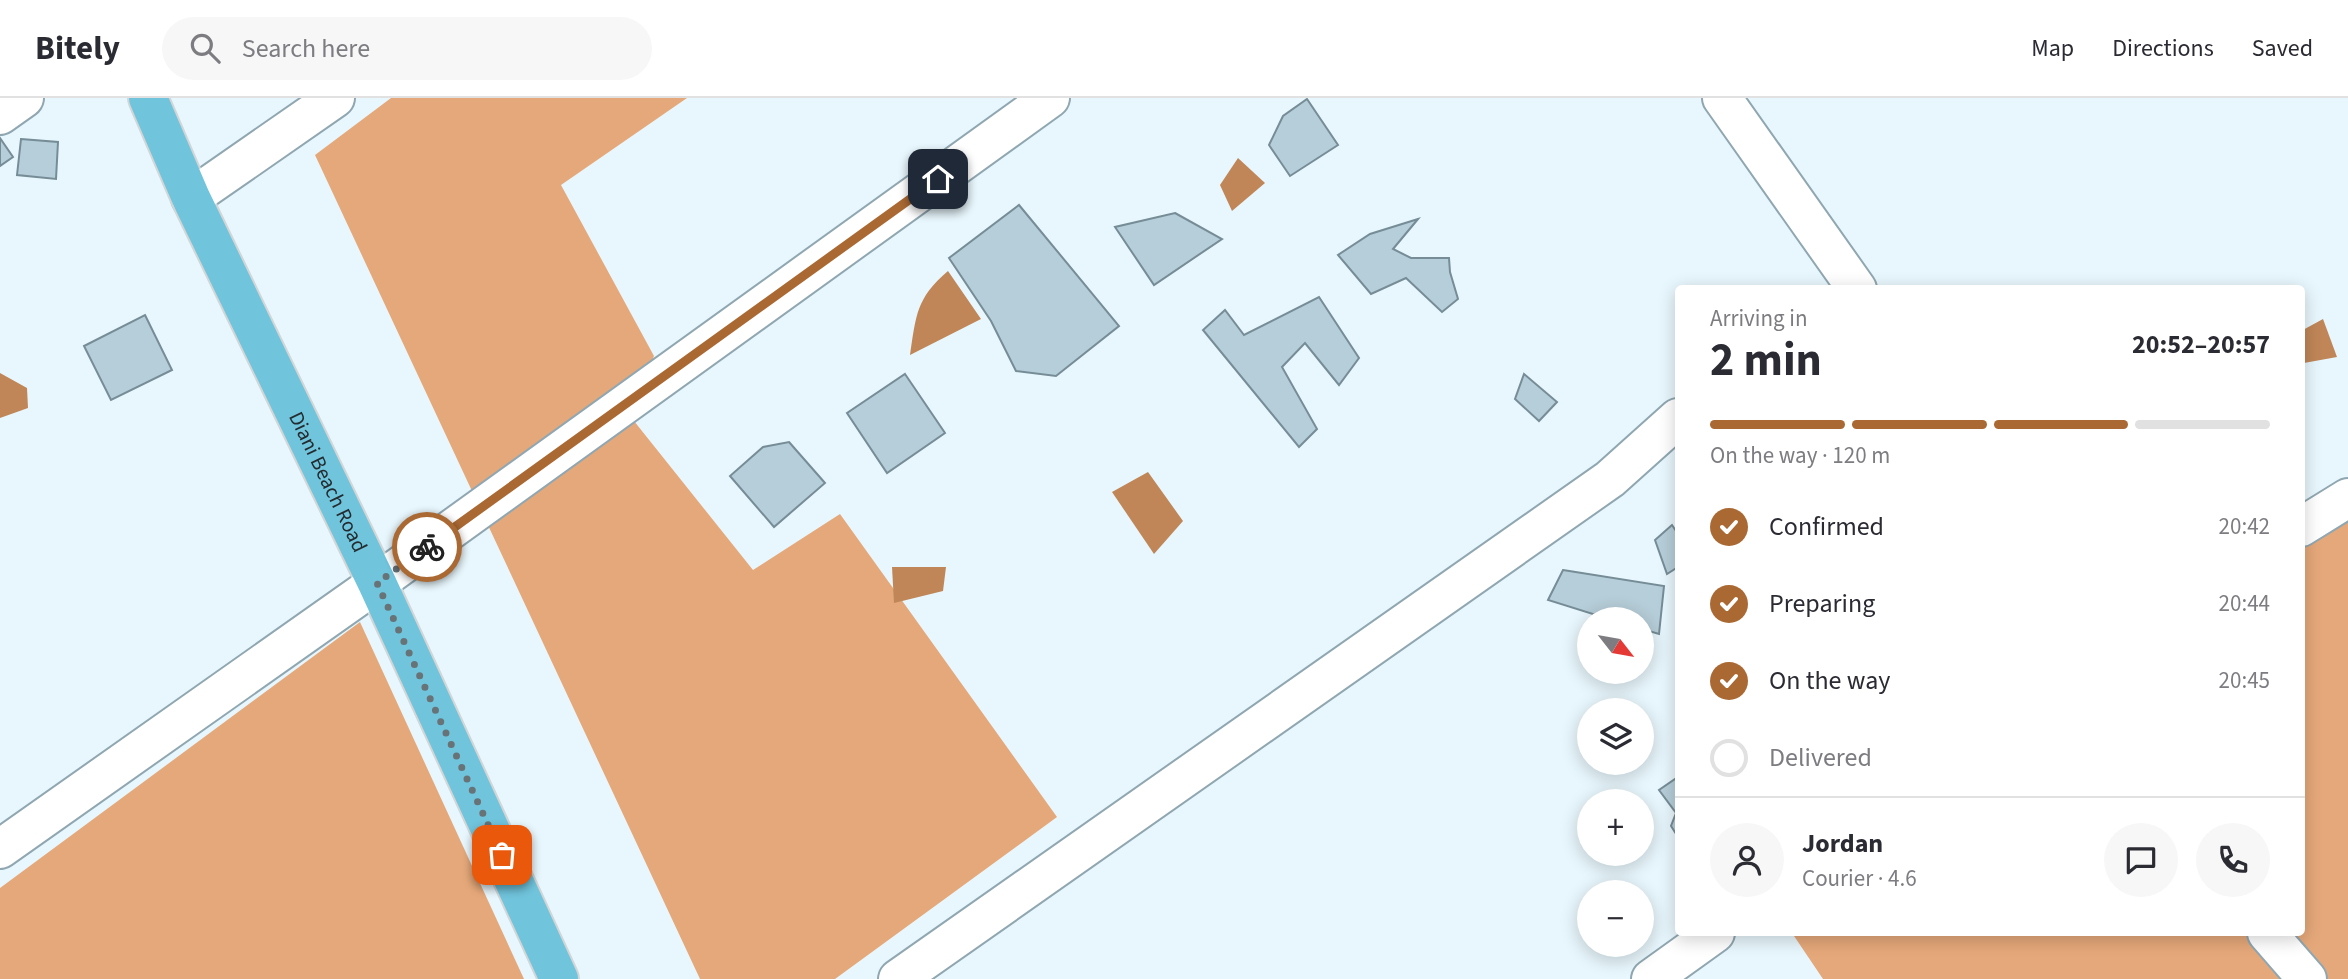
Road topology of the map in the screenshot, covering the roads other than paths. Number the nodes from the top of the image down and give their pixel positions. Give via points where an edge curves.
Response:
1 (24, 98) edge
2 (148, 98) edge
3 (335, 98) edge
4 (1050, 98) edge
5 (1722, 98) edge
6 (0, 115) edge
7 (191, 198) junction
8 (1841, 283) edge
9 (1675, 421) edge
10 (2348, 498) edge
11 (2305, 525) edge
12 (377, 583) junction
13 (0, 849) edge
14 (1711, 936) edge
15 (2270, 936) edge
16 (559, 979) edge
17 (898, 979) edge
18 (1651, 979) edge
19 (2307, 979) edge

1 - 6 street
2 - 7 main road, Diani Beach Road
3 - 7 street
4 - 12 street
5 - 8 street
7 - 12 main road, Diani Beach Road
9 - 17 street via 1610,479
10 - 11 street
12 - 13 street
12 - 16 main road, Diani Beach Road
14 - 18 street
15 - 19 street

